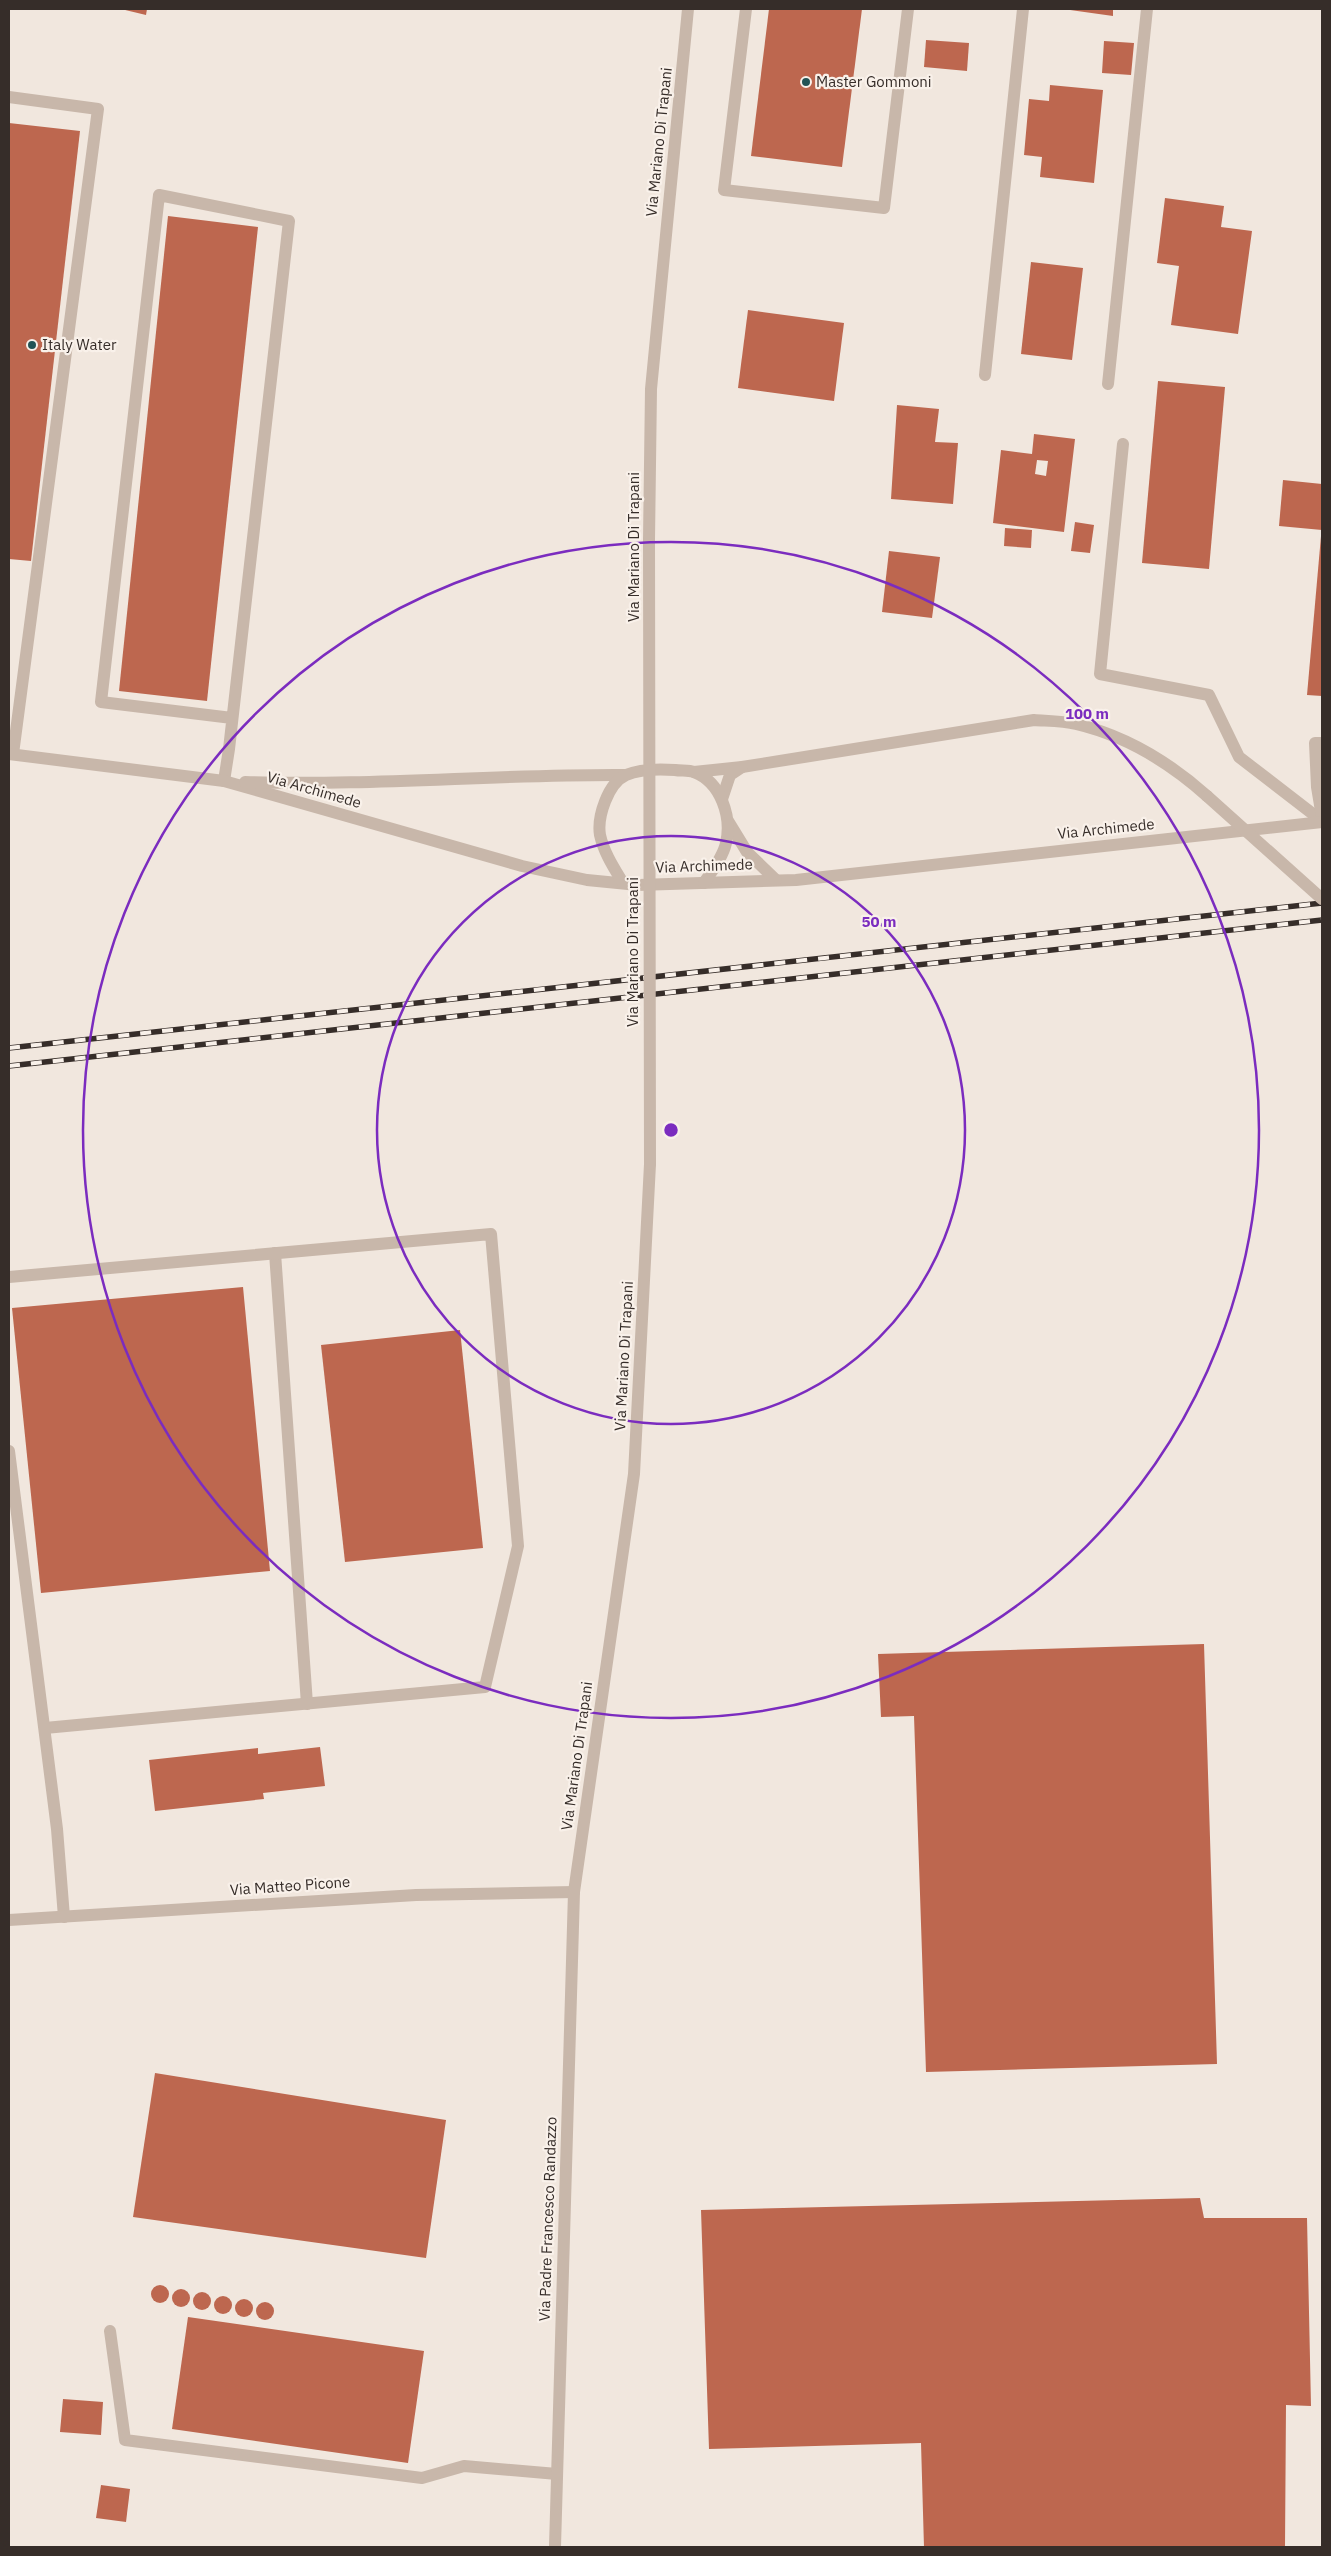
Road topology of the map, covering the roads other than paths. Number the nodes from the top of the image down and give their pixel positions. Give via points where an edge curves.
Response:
1 (688, 9) edge
2 (746, 9) edge
3 (908, 9) edge
4 (1023, 9) edge
5 (1147, 9) edge
6 (9, 97) edge
7 (985, 375) dead end
8 (1108, 384) dead end
9 (1123, 444) dead end
10 (232, 718) junction
11 (1322, 743) edge
12 (11, 754) edge
13 (742, 767) junction
14 (694, 772) junction
15 (625, 775) junction
16 (224, 781) junction
17 (722, 798) junction
18 (1322, 817) edge
19 (728, 821) junction
20 (1322, 821) edge
21 (776, 880) junction
22 (704, 883) junction
23 (623, 884) junction
24 (1322, 899) edge
25 (274, 1253) junction
26 (9, 1277) edge
27 (9, 1452) edge
28 (307, 1704) junction
29 (44, 1728) junction
30 (574, 1892) junction
31 (64, 1917) junction
32 (9, 1920) edge
33 (110, 2331) dead end
34 (557, 2474) junction
35 (555, 2547) edge

1 - 30 street, Via Mariano Di Trapani, bridge via 651,389 650,1164 634,1474
2 - 3 street via 724,190 884,208
4 - 7 street
5 - 8 street
6 - 12 street via 98,110
9 - 20 street via 1100,674 1209,695 1240,757
10 - 10 street via 289,221 159,196 101,702
10 - 16 street
11 - 18 street via 1315,743
12 - 16 street, Via Archimede
13 - 14 street
13 - 17 street via 730,775
13 - 24 street, bridge via 1034,720 1075,724 1112,734 1178,770
14 - 15 street via 661,769
14 - 17 street via 708,780
15 - 16 street via 558,774 320,784
15 - 23 street via 610,791 601,812 600,834 607,856
16 - 23 street, Via Archimede via 522,866
17 - 19 street
19 - 21 street via 747,852
19 - 22 street via 726,844
20 - 21 street, Via Archimede
21 - 22 street, Via Archimede
22 - 23 street, Via Archimede
25 - 26 street
25 - 28 street
25 - 28 street via 490,1234 518,1546 484,1688
27 - 29 street
28 - 29 street
29 - 31 street via 58,1829
30 - 31 street, Via Matteo Picone via 426,1894
30 - 34 street, Via Padre Francesco Randazzo
31 - 32 street, Via Matteo Picone
33 - 34 street via 125,2440 422,2478 464,2466
34 - 35 street, Via Padre Francesco Randazzo

